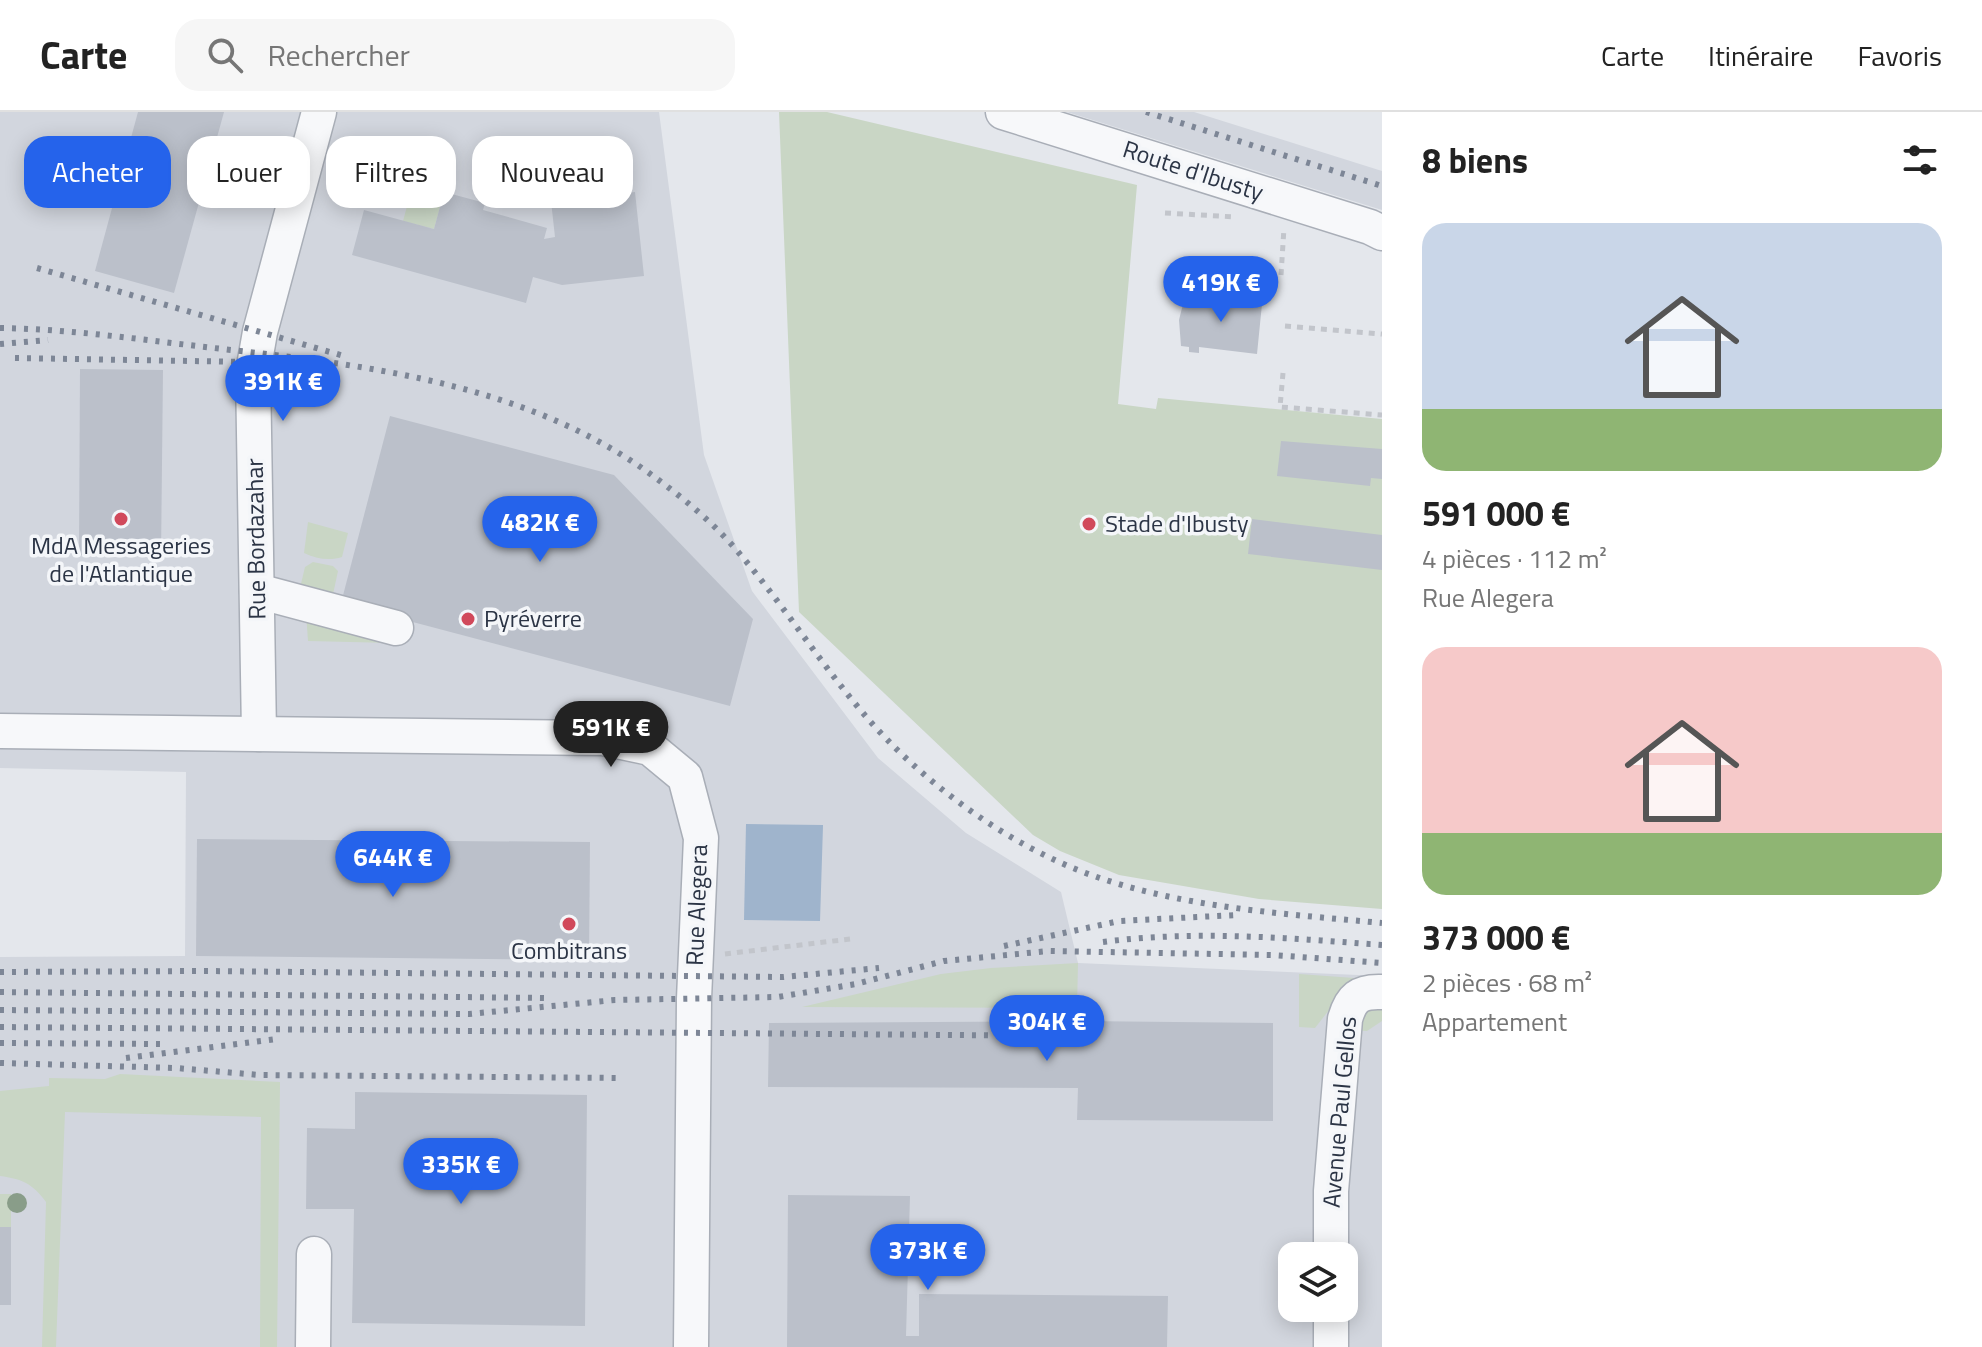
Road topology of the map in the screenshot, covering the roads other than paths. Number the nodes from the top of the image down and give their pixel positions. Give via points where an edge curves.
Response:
1 (319, 112) edge
2 (1003, 112) edge
3 (1382, 233) edge
4 (257, 591) junction
5 (396, 628) dead end
6 (0, 731) edge
7 (259, 734) junction
8 (1382, 992) edge
9 (1331, 1242) edge
10 (314, 1254) dead end
11 (1331, 1322) edge
12 (313, 1347) edge
13 (691, 1347) edge
14 (1331, 1347) edge

1 - 4 street, Rue Bordazahar via 253,372
2 - 3 street, Route d'Ibusty
4 - 5 street
4 - 7 street, Rue Bordazahar
6 - 7 street, Rue Alegera
7 - 13 street, Rue Alegera via 603,738 650,748 685,777 701,838
8 - 9 street, Avenue Paul Gellos via 1359,995 1345,1019
10 - 12 street
11 - 14 street

